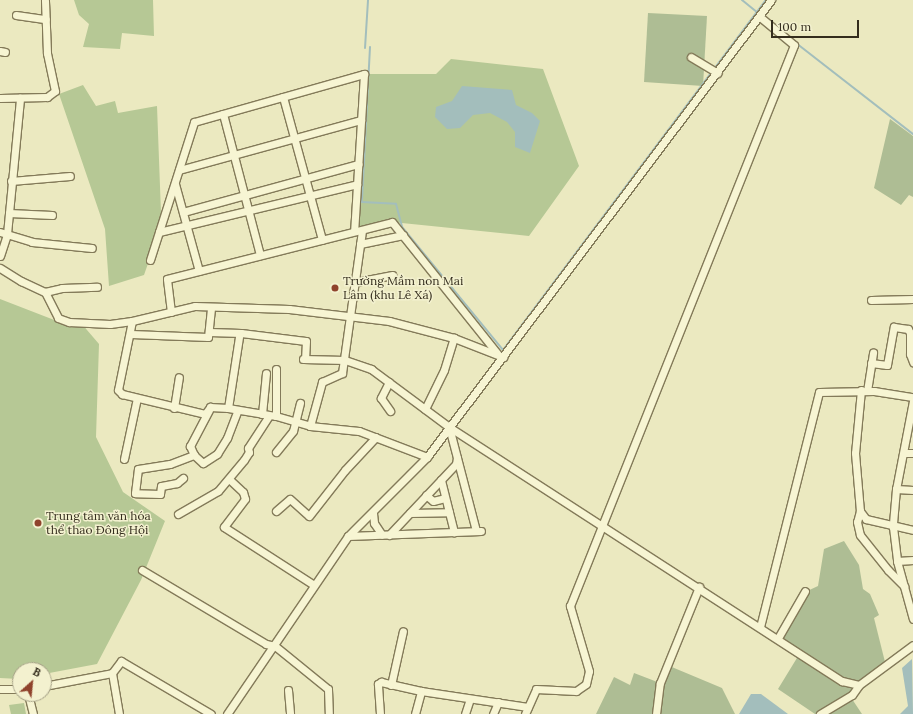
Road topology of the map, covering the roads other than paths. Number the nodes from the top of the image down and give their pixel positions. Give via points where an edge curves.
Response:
1 (45, 0) edge
2 (771, 0) edge
3 (16, 15) dead end
4 (760, 17) junction
5 (46, 19) junction
6 (691, 57) dead end
7 (715, 71) junction
8 (283, 97) junction
9 (0, 98) edge
10 (20, 98) junction
11 (223, 114) junction
12 (361, 120) junction
13 (294, 138) junction
14 (234, 155) junction
15 (358, 164) junction
16 (179, 170) junction
17 (70, 176) dead end
18 (305, 179) junction
19 (11, 181) junction
20 (175, 183) junction
21 (357, 184) junction
22 (244, 196) junction
23 (310, 196) junction
24 (248, 210) junction
25 (183, 212) junction
26 (10, 213) junction
27 (52, 215) dead end
28 (186, 225) junction
29 (358, 231) junction
30 (159, 232) junction
31 (4, 233) edge
32 (403, 235) junction
33 (322, 240) junction
34 (360, 244) junction
35 (92, 248) dead end
36 (0, 256) edge
37 (260, 256) junction
38 (150, 260) dead end
39 (0, 268) edge
40 (199, 271) junction
41 (392, 275) dead end
42 (356, 282) junction
43 (97, 287) dead end
44 (45, 292) junction
45 (913, 299) edge
46 (871, 300) dead end
47 (211, 307) junction
48 (171, 312) junction
49 (352, 314) junction
50 (132, 321) junction
51 (209, 332) junction
52 (131, 334) junction
53 (238, 337) dead end
54 (454, 338) junction
55 (873, 352) dead end
56 (500, 355) junction
57 (345, 360) junction
58 (913, 362) edge
59 (871, 363) junction
60 (276, 369) dead end
61 (266, 374) dead end
62 (179, 377) dead end
63 (389, 382) junction
64 (864, 391) junction
65 (913, 397) edge
66 (137, 398) junction
67 (913, 401) edge
68 (300, 403) dead end
69 (210, 407) junction
70 (174, 408) junction
71 (228, 408) junction
72 (425, 409) junction
73 (912, 409) edge
74 (238, 410) junction
75 (390, 411) dead end
76 (269, 415) junction
77 (295, 422) junction
78 (310, 426) junction
79 (449, 427) junction
80 (376, 437) junction
81 (276, 452) dead end
82 (904, 453) junction
83 (913, 453) edge
84 (194, 455) junction
85 (427, 457) junction
86 (457, 458) junction
87 (124, 459) dead end
88 (183, 478) dead end
89 (229, 479) junction
90 (441, 480) junction
91 (896, 489) junction
92 (913, 490) edge
93 (426, 495) junction
94 (445, 498) junction
95 (433, 501) junction
96 (276, 511) dead end
97 (860, 511) junction
98 (432, 512) junction
99 (449, 512) junction
100 (373, 513) junction
101 (410, 513) junction
102 (178, 514) dead end
103 (893, 527) junction
104 (601, 528) junction
105 (913, 530) edge
106 (454, 532) junction
107 (386, 535) junction
108 (348, 536) junction
109 (913, 560) edge
110 (897, 561) junction
111 (142, 570) dead end
112 (314, 585) junction
113 (904, 586) junction
114 (699, 587) junction
115 (805, 590) dead end
116 (913, 619) edge
117 (760, 627) junction
118 (403, 631) dead end
119 (778, 638) junction
120 (913, 645) edge
121 (275, 646) junction
122 (112, 673) junction
123 (52, 684) edge
124 (391, 685) junction
125 (859, 685) junction
126 (0, 689) edge
127 (12, 689) edge
128 (288, 690) dead end
129 (422, 691) junction
130 (470, 699) junction
131 (30, 702) edge
132 (498, 702) junction
133 (527, 711) edge
134 (33, 714) edge
135 (119, 714) edge
136 (211, 714) edge
137 (227, 714) edge
138 (290, 714) edge
139 (329, 714) edge
140 (380, 714) edge
141 (415, 714) edge
142 (465, 714) edge
143 (493, 714) edge
144 (656, 714) edge
145 (820, 714) edge

1 - 5 street
2 - 4 street
3 - 5 street
4 - 7 street
4 - 104 street via 794,45
5 - 10 street via 46,53 54,94 47,97
6 - 7 street
7 - 56 street
8 - 11 street
8 - 12 street via 364,74
8 - 13 street
9 - 10 street
10 - 19 street
11 - 14 street
11 - 16 street via 194,122
12 - 13 street
12 - 15 street
13 - 14 street
13 - 18 street
14 - 16 street
14 - 22 street
15 - 18 street
15 - 21 street
16 - 20 street
17 - 19 street
18 - 22 street
18 - 23 street
19 - 26 street
20 - 25 street
20 - 30 street
21 - 23 street
21 - 29 street
22 - 24 street
22 - 25 street
23 - 24 street
23 - 33 street
24 - 28 street
24 - 37 street
25 - 28 street
26 - 27 street
26 - 31 street
28 - 30 street
28 - 40 street
29 - 32 street via 392,222
29 - 33 street
29 - 34 street
30 - 38 street
31 - 35 street via 32,242
31 - 36 street
32 - 34 street
32 - 56 street
33 - 37 street
34 - 42 street
37 - 40 street
39 - 44 street
40 - 48 street via 167,279
41 - 42 street
42 - 49 street
43 - 44 street via 62,288
44 - 50 street via 58,318 65,322 110,324
45 - 46 street
47 - 48 street via 195,306
47 - 49 street
47 - 51 street
48 - 50 street
49 - 54 street
49 - 57 street
50 - 52 street
51 - 52 street via 208,337
51 - 57 street via 306,341 304,359
52 - 66 street via 118,390 122,394
53 - 71 street
54 - 56 street
54 - 72 street via 444,370
55 - 59 street
56 - 79 street
57 - 63 street via 371,369
57 - 78 street via 342,373 322,382
58 - 59 street via 908,329 894,327 887,365
59 - 64 street
60 - 76 street
61 - 76 street
62 - 70 street
63 - 72 street
63 - 75 street via 381,398
64 - 65 street
64 - 97 street via 855,453
64 - 117 street via 819,392
66 - 70 street
66 - 87 street
67 - 73 street
68 - 77 street
69 - 70 street via 205,414
69 - 71 street
69 - 84 street via 190,446
71 - 74 street
72 - 79 street
73 - 82 street
74 - 76 street
74 - 84 street via 227,438 217,454 202,462
76 - 77 street
76 - 89 street via 248,448 249,452
77 - 78 street
77 - 81 street via 293,431
78 - 80 street via 359,431
79 - 85 street
79 - 86 street
79 - 104 street
80 - 85 street
80 - 96 street via 345,470 309,516 290,499
82 - 83 street
82 - 91 street
84 - 88 street via 170,464 138,469 135,493 160,494 161,486 177,483
85 - 100 street
86 - 90 street via 456,464
86 - 106 street via 479,531
89 - 102 street via 218,491
89 - 112 street via 243,492 245,499 224,523 224,527
90 - 93 street
90 - 94 street
91 - 92 street
91 - 103 street
93 - 95 street
93 - 101 street
94 - 95 street
94 - 99 street
95 - 98 street
97 - 103 street via 866,519
97 - 113 street via 857,522 860,535
98 - 99 street
98 - 101 street
99 - 106 street
100 - 107 street via 374,523
100 - 108 street
101 - 107 street
103 - 105 street
103 - 110 street
104 - 114 street
104 - 133 street via 570,606 589,671 586,684 576,691 536,688
106 - 107 street
107 - 108 street
108 - 112 street
109 - 110 street
110 - 113 street
111 - 121 street via 266,644
112 - 121 street
113 - 116 street
114 - 117 street
114 - 144 street via 660,683
115 - 119 street
117 - 119 street
118 - 124 street
119 - 125 street via 842,681
120 - 125 street
121 - 137 street
121 - 139 street via 328,689
122 - 123 street
122 - 135 street
122 - 136 street via 121,661
124 - 129 street
124 - 140 street via 378,683
125 - 145 street via 852,695
126 - 127 street
128 - 138 street
129 - 130 street
129 - 141 street
130 - 132 street
130 - 142 street
131 - 134 street
132 - 133 street
132 - 143 street

